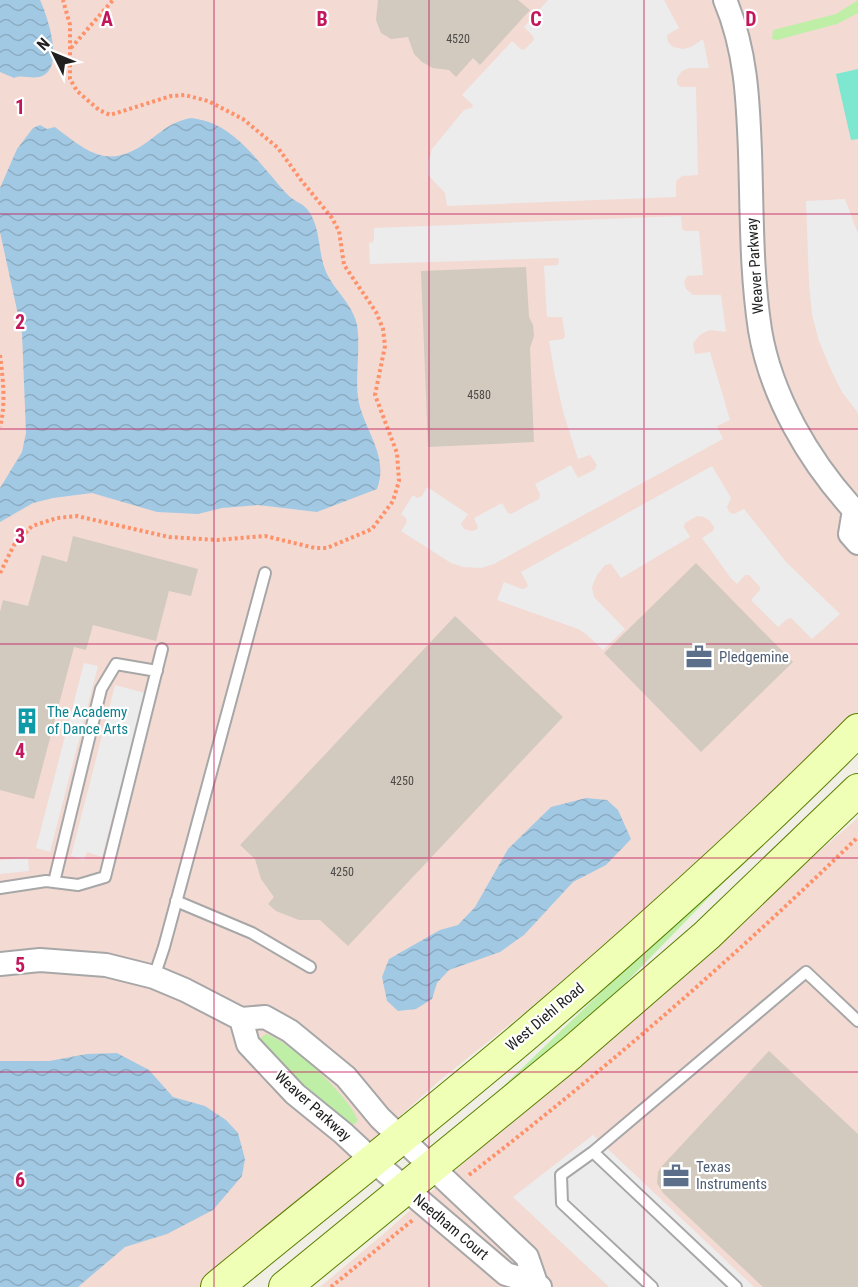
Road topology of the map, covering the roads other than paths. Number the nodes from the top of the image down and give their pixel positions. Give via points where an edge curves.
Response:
1 (725, 0) edge
2 (856, 509) edge
3 (858, 543) edge
4 (265, 573) dead end
5 (162, 649) dead end
6 (157, 670) junction
7 (858, 730) edge
8 (858, 790) edge
9 (54, 882) junction
10 (0, 888) edge
11 (176, 901) junction
12 (0, 964) edge
13 (310, 967) dead end
14 (154, 977) junction
15 (241, 1019) junction
16 (858, 1021) edge
17 (400, 1138) junction
18 (593, 1152) junction
19 (372, 1160) junction
20 (431, 1166) junction
21 (404, 1188) junction
22 (538, 1285) edge
23 (217, 1287) edge
24 (285, 1287) edge
25 (652, 1287) edge
26 (735, 1287) edge

1 - 2 street, Weaver Parkway via 746,78 754,280 760,332 779,393 804,444 832,486
2 - 3 street, Weaver Parkway via 850,534
4 - 11 lane
5 - 6 lane
6 - 9 lane via 105,877 78,885
6 - 9 lane via 116,664 101,689
7 - 17 street, West Diehl Road via 654,923 543,1021
8 - 20 street via 698,942 571,1053
9 - 10 lane
11 - 13 lane via 252,933
11 - 14 lane
12 - 14 street via 40,960 106,964
14 - 15 street
15 - 17 street via 265,1017 290,1031 346,1077
15 - 19 street, Weaver Parkway via 248,1044 295,1094
16 - 18 lane via 806,972
17 - 19 street, West Diehl Road
17 - 20 street, Needham Court
18 - 25 lane via 561,1175 562,1203
18 - 26 lane
19 - 21 street, Needham Court
19 - 23 street, West Diehl Road
20 - 21 street
20 - 22 street, Needham Court via 527,1257
21 - 22 street, Needham Court via 506,1274
21 - 24 street

